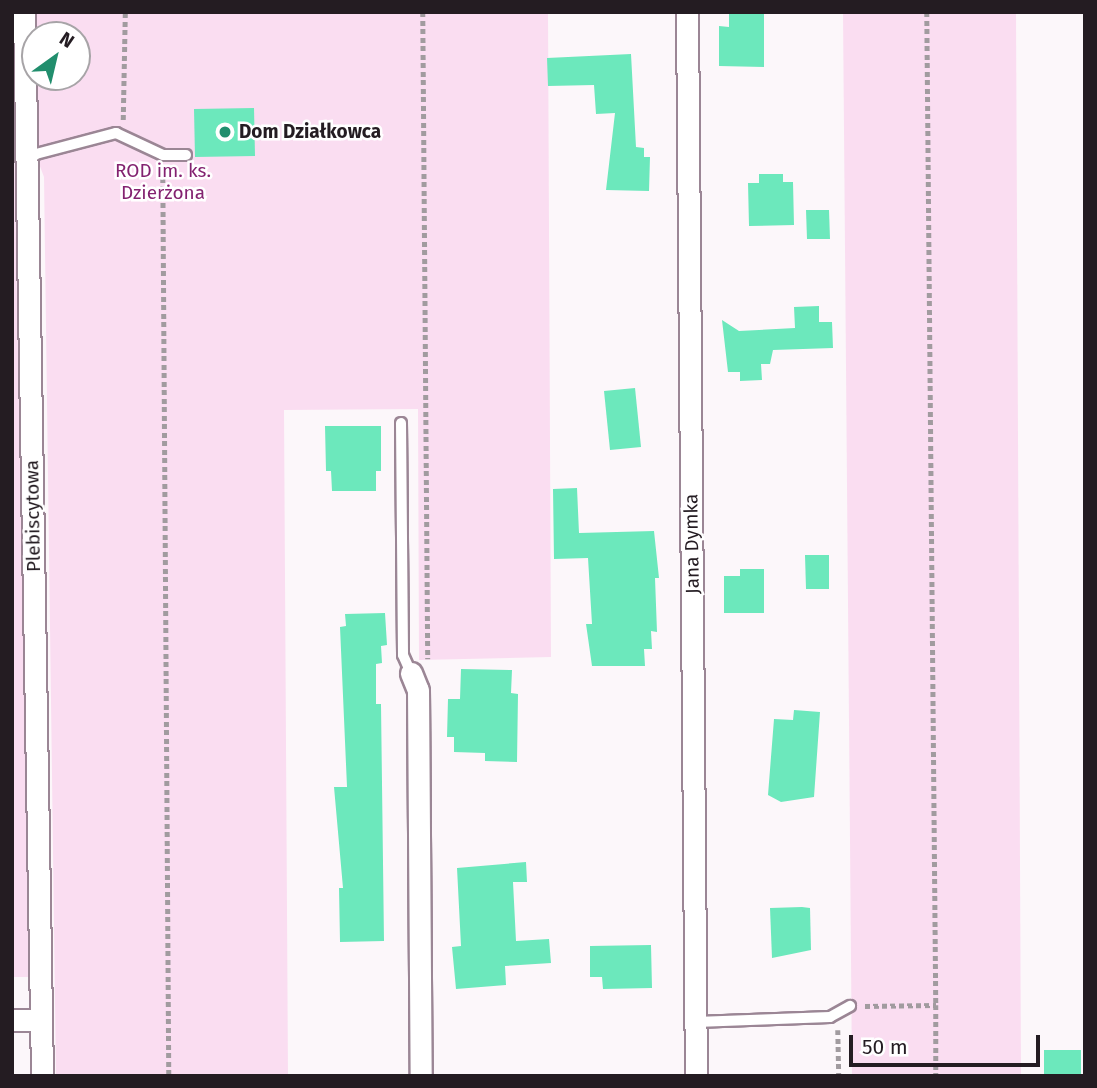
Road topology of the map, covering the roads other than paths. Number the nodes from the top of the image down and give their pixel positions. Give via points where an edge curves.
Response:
1 (24, 12) edge
2 (687, 12) edge
3 (186, 155) dead end
4 (27, 163) junction
5 (401, 423) dead end
6 (419, 667) joint
7 (850, 1006) road end
8 (12, 1020) edge
9 (41, 1020) junction
10 (696, 1021) junction
11 (42, 1076) edge
12 (421, 1076) edge
13 (696, 1076) edge

1 - 4 street, Plebiscytowa
2 - 10 street, Jana Dymka
3 - 4 lane via 163,155 116,133 36,154
4 - 9 street, Plebiscytowa
5 - 6 lane via 403,655
6 - 12 street
7 - 10 lane via 830,1017
8 - 9 street
9 - 11 street, Plebiscytowa
10 - 13 street, Jana Dymka

